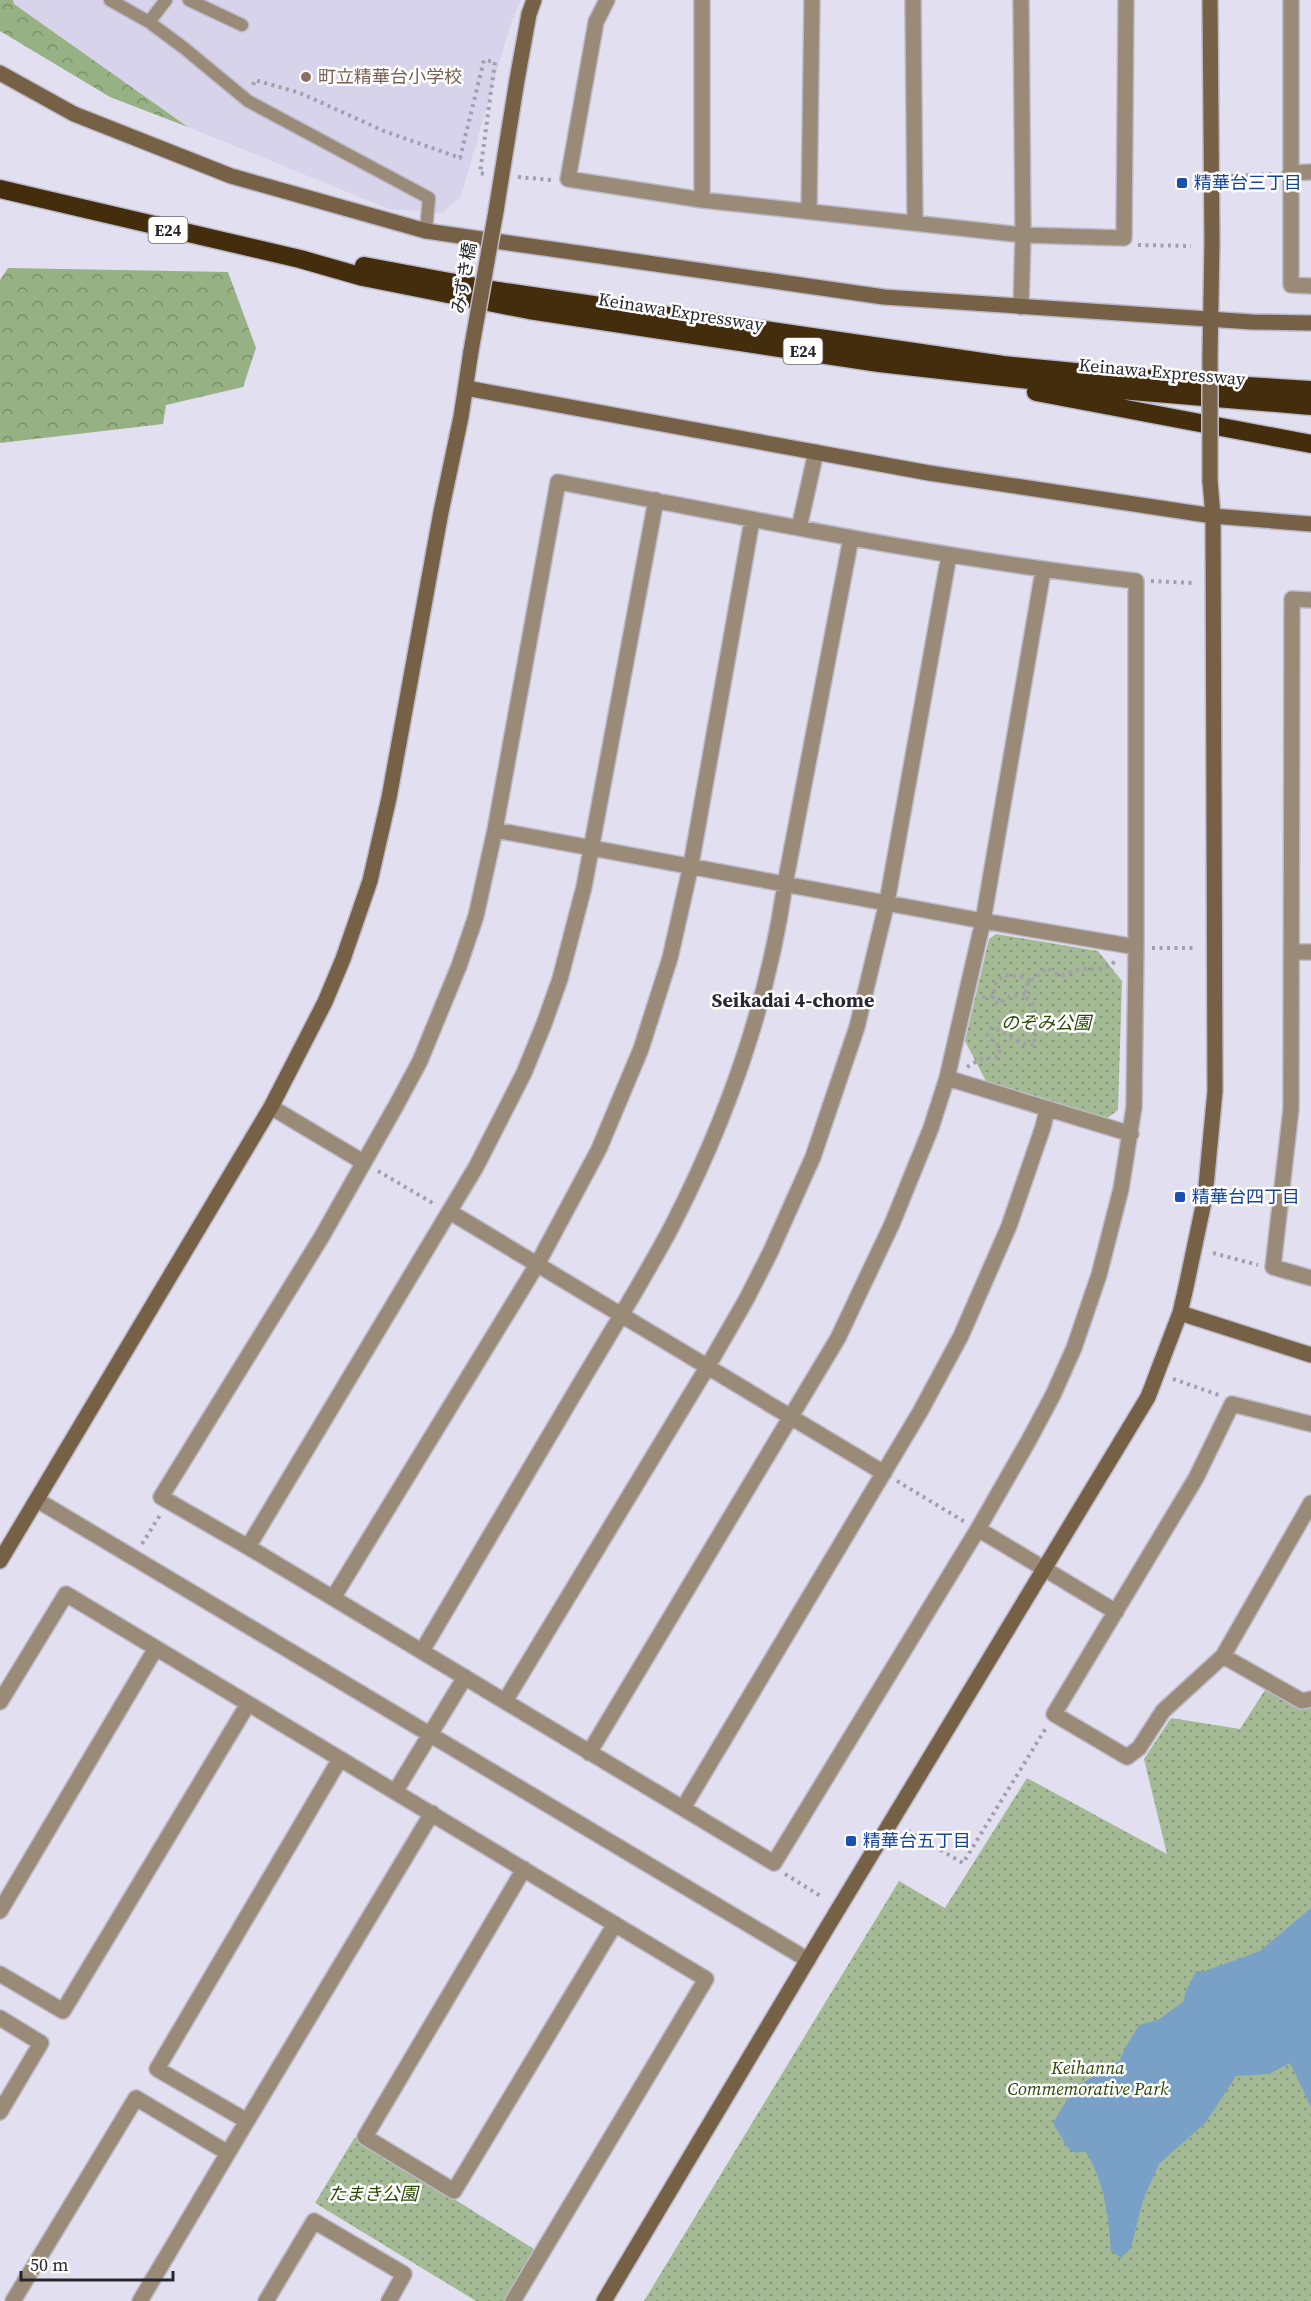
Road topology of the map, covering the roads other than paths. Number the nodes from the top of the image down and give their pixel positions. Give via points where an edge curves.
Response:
1 (110, 0) edge
2 (166, 0) edge
3 (189, 0) edge
4 (534, 0) edge
5 (607, 0) edge
6 (702, 0) edge
7 (812, 0) edge
8 (913, 0) edge
9 (1021, 0) edge
10 (1126, 0) edge
11 (1210, 0) edge
12 (1291, 0) edge
13 (149, 22) junction
14 (242, 25) dead end
15 (0, 73) edge
16 (1311, 172) edge
17 (1290, 173) junction
18 (0, 189) edge
19 (702, 200) junction
20 (809, 211) junction
21 (915, 223) junction
22 (426, 231) junction
23 (1023, 235) junction
24 (300, 259) junction
25 (1311, 286) edge
26 (1021, 307) junction
27 (1210, 318) junction
28 (1311, 323) edge
29 (879, 363) junction
30 (466, 388) junction
31 (1311, 390) edge
32 (1311, 406) edge
33 (1311, 444) edge
34 (816, 452) junction
35 (656, 500) junction
36 (1213, 516) junction
37 (753, 520) junction
38 (1311, 525) edge
39 (800, 528) junction
40 (851, 537) junction
41 (949, 555) junction
42 (1043, 570) junction
43 (1311, 600) edge
44 (495, 830) junction
45 (590, 847) junction
46 (691, 865) junction
47 (785, 884) junction
48 (887, 902) junction
49 (983, 921) junction
50 (1136, 947) junction
51 (1292, 952) junction
52 (1311, 952) edge
53 (947, 1078) junction
54 (271, 1107) junction
55 (1047, 1110) junction
56 (1131, 1134) junction
57 (363, 1162) junction
58 (450, 1212) junction
59 (538, 1263) junction
60 (1311, 1278) edge
61 (1180, 1313) junction
62 (622, 1314) junction
63 (1311, 1355) edge
64 (708, 1366) junction
65 (791, 1417) junction
66 (1311, 1424) edge
67 (884, 1473) junction
68 (37, 1500) junction
69 (1311, 1503) edge
70 (978, 1529) junction
71 (248, 1547) junction
72 (0, 1561) edge
73 (1044, 1568) junction
74 (333, 1598) junction
75 (1116, 1612) junction
76 (156, 1648) junction
77 (422, 1651) junction
78 (1223, 1656) junction
79 (465, 1677) junction
80 (1311, 1699) edge
81 (505, 1701) junction
82 (0, 1702) edge
83 (248, 1704) junction
84 (430, 1734) junction
85 (589, 1753) junction
86 (340, 1759) junction
87 (395, 1792) junction
88 (683, 1808) junction
89 (432, 1814) junction
90 (524, 1869) junction
91 (0, 1911) edge
92 (615, 1924) junction
93 (808, 1960) junction
94 (0, 1974) edge
95 (0, 2018) edge
96 (0, 2112) edge
97 (247, 2121) junction
98 (228, 2152) junction
99 (13, 2301) edge
100 (140, 2301) edge
101 (266, 2301) edge
102 (389, 2301) edge
103 (513, 2301) edge
104 (604, 2301) edge

1 - 13 lane
2 - 13 lane
3 - 14 lane
4 - 30 street, みずき橋, bridge
5 - 19 street via 596,22 568,179
6 - 19 street
7 - 20 street
8 - 21 street
9 - 23 street
10 - 23 street via 1124,238
11 - 27 street
12 - 17 street
13 - 22 lane via 248,101 429,198
15 - 22 street via 74,114 231,176
16 - 17 street
17 - 25 street via 1291,285
18 - 24 highway, Keinawa Expressway / E24
19 - 20 street
20 - 21 street
21 - 23 street
22 - 26 street via 884,297
23 - 26 street
24 - 29 highway, Keinawa Expressway / E24 via 363,277 529,310
24 - 31 highway, Keinawa Expressway / E24 via 368,266 498,291 1003,365
26 - 27 street
27 - 28 street
27 - 36 street, bridge
29 - 32 highway, Keinawa Expressway / E24
29 - 33 highway
30 - 34 street
30 - 54 street, みずき橋 via 370,881 325,1002
34 - 36 street
34 - 39 street
35 - 37 street
35 - 44 street via 558,482
35 - 45 street
36 - 38 street
36 - 61 street via 1215,1091 1205,1197
37 - 39 street
37 - 46 street
39 - 40 street
40 - 41 street
40 - 47 street
41 - 42 street
41 - 48 street
42 - 49 street
42 - 50 street via 1136,581
43 - 51 street via 1292,599
44 - 45 street
44 - 57 street via 476,916 440,1016 397,1104
45 - 46 street
45 - 58 street via 573,933 544,1024 501,1121
46 - 47 street
46 - 59 street via 670,958 641,1049 599,1149
47 - 48 street
47 - 62 street via 778,933 730,1095 672,1225
48 - 49 street
48 - 64 street via 857,1027 813,1157 770,1253
49 - 50 street
49 - 53 street
50 - 56 street
51 - 52 street
51 - 60 street via 1291,1109 1273,1267
53 - 55 street
53 - 65 street via 912,1176 866,1282
54 - 57 street
54 - 68 street, みずき橋
55 - 56 street
55 - 67 street via 1027,1177 986,1282 936,1384
56 - 70 street via 1109,1238 1074,1348 1048,1404
57 - 71 street via 321,1238 161,1497
58 - 59 street
58 - 71 street
59 - 62 street
59 - 74 street
61 - 63 street
61 - 73 street via 1148,1397
62 - 64 street
62 - 77 street
64 - 65 street
64 - 81 street
65 - 67 street
65 - 85 street
66 - 75 street via 1232,1404 1196,1478
67 - 88 street
68 - 72 street, みずき橋
68 - 84 street
69 - 78 street
70 - 73 street
70 - 88 street via 774,1863
71 - 74 street
73 - 75 street
73 - 93 street
74 - 77 street
75 - 78 street via 1054,1714 1127,1757 1139,1748 1163,1711
76 - 82 street via 66,1594
76 - 83 street
76 - 91 street
77 - 79 street
78 - 80 street via 1302,1701
79 - 81 street
79 - 84 street
81 - 85 street
83 - 86 street
83 - 94 street via 63,2011
84 - 87 street
84 - 93 street
85 - 88 street
86 - 87 street
86 - 97 street via 157,2069
87 - 89 street
89 - 90 street
89 - 97 street
90 - 92 street
90 - 92 street via 365,2137 454,2191
92 - 103 street via 706,1978
93 - 104 street
95 - 96 street via 41,2043
97 - 98 street
98 - 99 street via 136,2098
98 - 100 street
101 - 102 street via 314,2221 405,2274

